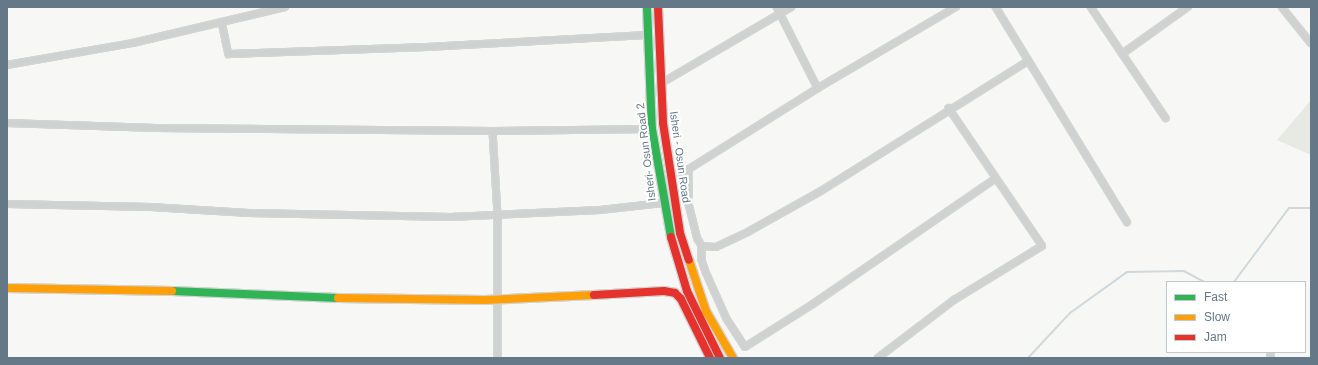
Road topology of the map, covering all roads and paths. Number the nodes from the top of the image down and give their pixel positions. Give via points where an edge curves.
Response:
1 (285, 7) edge
2 (647, 7) edge
3 (658, 7) edge
4 (777, 7) edge
5 (791, 7) edge
6 (956, 7) edge
7 (996, 7) edge
8 (1091, 7) edge
9 (1188, 7) edge
10 (1282, 7) edge
11 (780, 13) junction
12 (222, 22) junction
13 (647, 35) junction
14 (1311, 43) edge
15 (1122, 54) junction
16 (1028, 61) junction
17 (7, 65) edge
18 (660, 84) junction
19 (818, 88) junction
20 (949, 109) junction
21 (1166, 118) dead end
22 (7, 123) edge
23 (652, 129) junction
24 (494, 131) junction
25 (689, 169) junction
26 (670, 176) junction
27 (996, 179) junction
28 (663, 203) junction
29 (7, 204) edge
30 (498, 214) junction
31 (1127, 222) dead end
32 (702, 246) junction
33 (7, 288) edge
34 (498, 299) junction
35 (498, 358) edge
36 (710, 358) edge
37 (720, 358) edge
38 (733, 358) edge
39 (878, 358) edge

1 - 12 street
2 - 13 street, Isheri- Osun Road 2
3 - 18 street, Isheri - Osun Road
4 - 11 street
5 - 11 street
6 - 19 street
7 - 16 street
8 - 15 street
9 - 15 street
10 - 14 street
11 - 18 street
11 - 19 street
12 - 13 street via 229,54
12 - 17 street via 133,43
13 - 23 street, Isheri- Osun Road 2
15 - 21 street
16 - 20 street
16 - 31 street
18 - 26 street, Isheri - Osun Road
19 - 25 street
20 - 27 street
20 - 32 street via 821,191 748,232 716,247
22 - 24 street via 156,128
23 - 24 street
23 - 28 street, Isheri- Osun Road 2
24 - 30 street
25 - 26 street
25 - 32 street via 692,217
26 - 38 street, Isheri - Osun Road via 680,233 706,311
27 - 32 street via 814,304 746,347 727,318 708,277 702,260
27 - 39 street via 1041,244 1041,248 954,300
28 - 30 street via 600,210
28 - 37 street, Isheri- Osun Road 2 via 687,291
29 - 30 street via 293,214 451,217
30 - 34 street
33 - 34 street via 141,290 389,300
34 - 35 street
34 - 36 street via 664,291 675,293 681,299

